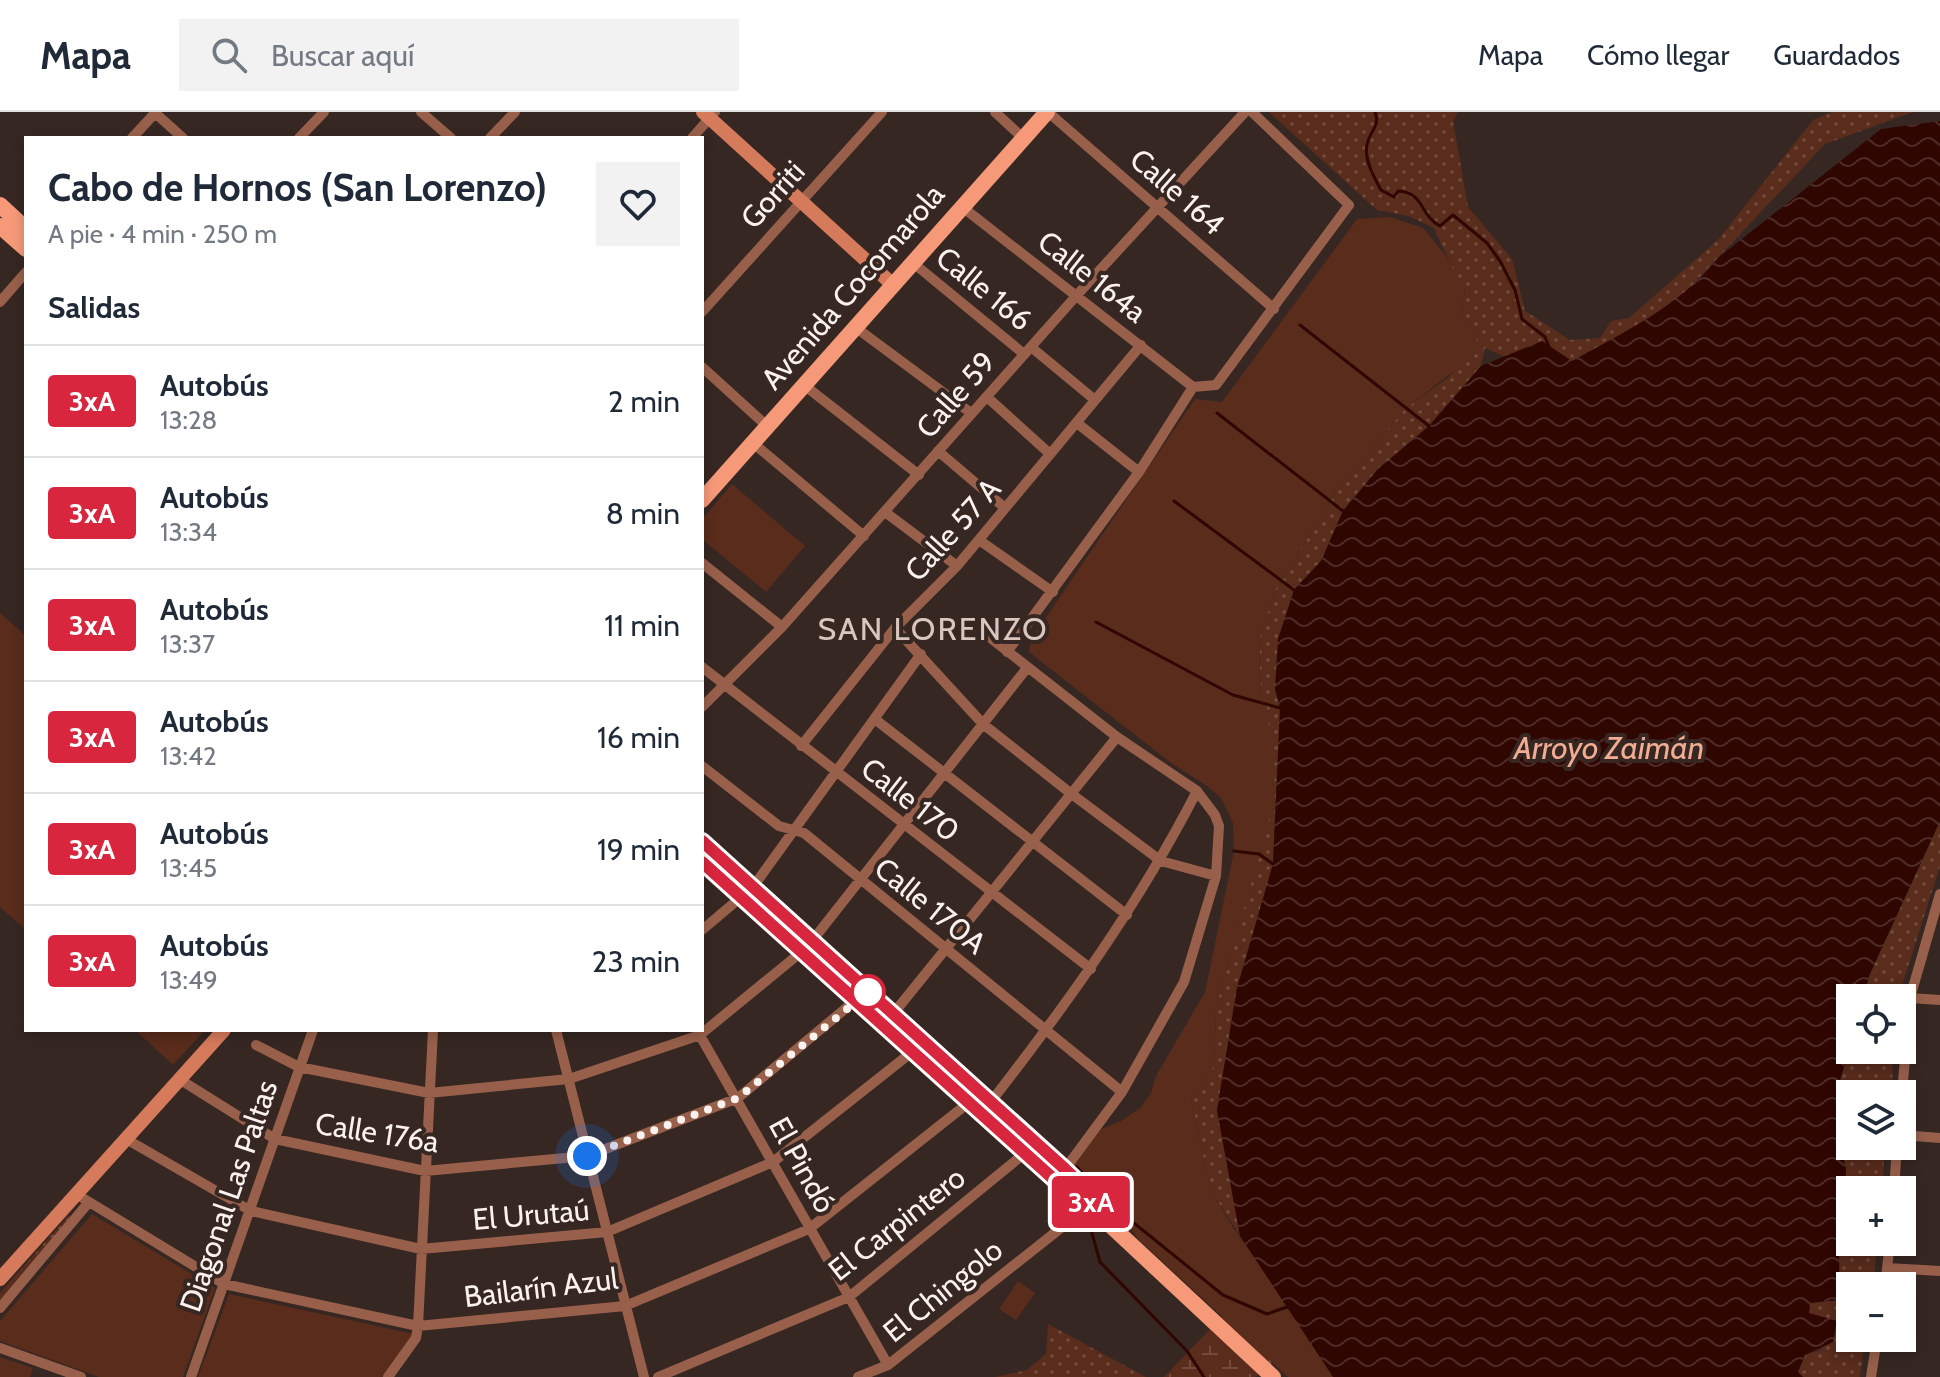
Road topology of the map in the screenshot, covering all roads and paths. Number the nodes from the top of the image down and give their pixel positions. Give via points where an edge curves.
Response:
1 (155, 112) edge
2 (324, 112) edge
3 (421, 112) edge
4 (515, 112) edge
5 (882, 112) edge
6 (995, 112) edge
7 (1048, 112) edge
8 (1245, 112) edge
9 (1252, 112) edge
10 (709, 114) edge
11 (134, 136) edge
12 (181, 136) edge
13 (301, 136) edge
14 (449, 136) edge
15 (492, 136) edge
16 (693, 136) edge
17 (1023, 138) junction
18 (800, 200) junction
19 (0, 205) edge
20 (961, 206) junction
21 (1158, 207) junction
22 (0, 226) edge
23 (24, 227) edge
24 (24, 247) edge
25 (912, 262) junction
26 (24, 274) edge
27 (892, 284) junction
28 (1077, 295) junction
29 (0, 302) edge
30 (1274, 309) junction
31 (704, 310) edge
32 (855, 327) junction
33 (1141, 345) junction
34 (1028, 350) junction
35 (704, 369) edge
36 (804, 385) junction
37 (1193, 387) junction
38 (987, 397) junction
39 (1095, 400) junction
40 (971, 413) junction
41 (1077, 423) junction
42 (767, 426) junction
43 (753, 443) junction
44 (938, 451) junction
45 (1050, 454) junction
46 (1139, 472) junction
47 (919, 475) junction
48 (704, 498) edge
49 (1005, 508) junction
50 (885, 512) junction
51 (864, 536) junction
52 (979, 540) junction
53 (704, 565) edge
54 (957, 566) junction
55 (1053, 592) junction
56 (782, 627) junction
57 (895, 628) junction
58 (988, 636) dead end
59 (1007, 652) junction
60 (921, 654) junction
61 (1027, 668) junction
62 (704, 669) edge
63 (725, 685) junction
64 (704, 705) edge
65 (876, 720) junction
66 (983, 724) junction
67 (1117, 737) junction
68 (801, 746) junction
69 (704, 768) edge
70 (837, 773) junction
71 (944, 774) junction
72 (1197, 791) junction
73 (1069, 792) junction
74 (903, 826) junction
75 (794, 831) junction
76 (1031, 839) junction
77 (704, 843) edge
78 (1161, 861) junction
79 (704, 863) edge
80 (1216, 876) junction
81 (861, 881) junction
82 (747, 892) junction
83 (989, 892) junction
84 (1940, 894) edge
85 (1127, 915) junction
86 (704, 928) edge
87 (812, 941) junction
88 (945, 949) junction
89 (794, 958) dead end
90 (1091, 969) junction
91 (1914, 984) edge
92 (862, 996) junction
93 (1916, 998) edge
94 (1940, 1000) edge
95 (893, 1014) junction
96 (704, 1027) edge
97 (1047, 1030) junction
98 (222, 1032) edge
99 (312, 1032) edge
100 (433, 1032) edge
101 (557, 1032) edge
102 (698, 1032) edge
103 (256, 1045) dead end
104 (912, 1052) junction
105 (299, 1067) junction
106 (179, 1079) junction
107 (569, 1079) junction
108 (1122, 1092) junction
109 (429, 1093) junction
110 (738, 1098) junction
111 (979, 1100) junction
112 (1916, 1136) edge
113 (1940, 1138) edge
114 (126, 1139) junction
115 (275, 1139) junction
116 (1025, 1153) junction
117 (587, 1156) junction
118 (773, 1162) junction
119 (1065, 1169) junction
120 (425, 1171) junction
121 (83, 1198) junction
122 (1093, 1209) junction
123 (251, 1211) junction
124 (809, 1229) junction
125 (607, 1232) junction
126 (421, 1249) junction
127 (1889, 1256) edge
128 (1888, 1268) junction
129 (1940, 1271) edge
130 (1887, 1272) edge
131 (0, 1279) edge
132 (224, 1284) junction
133 (849, 1297) junction
134 (625, 1306) junction
135 (0, 1308) edge
136 (418, 1326) junction
137 (0, 1348) edge
138 (1875, 1352) edge
139 (888, 1365) junction
140 (1268, 1372) edge
141 (81, 1377) edge
142 (191, 1377) edge
143 (388, 1377) edge
144 (644, 1377) edge
145 (658, 1377) edge
146 (858, 1377) edge
147 (1871, 1377) edge

1 - 11 street
1 - 12 street
2 - 13 street
3 - 14 street
4 - 15 street
5 - 18 street, Gorriti
6 - 17 street
7 - 17 main road, Avenida Cocomarola
7 - 21 street, Calle 164
8 - 21 street, Calle 59
9 - 30 street via 1349,205
10 - 16 street
10 - 18 main road
17 - 20 main road, Avenida Cocomarola
18 - 27 main road
18 - 31 street, Gorriti
19 - 23 main road
20 - 25 main road, Avenida Cocomarola
20 - 28 street, Calle 164a
21 - 28 street, Calle 59
21 - 30 street, Calle 164
22 - 24 main road
25 - 27 main road, Avenida Cocomarola
25 - 34 street, Calle 166
26 - 29 street
27 - 32 main road, Avenida Cocomarola
28 - 33 street, Calle 164a
28 - 34 street, Calle 59
30 - 37 street via 1216,385
32 - 36 main road, Avenida Cocomarola
32 - 40 street
33 - 37 street, Calle 164a
33 - 39 street, Calle 57 A
34 - 38 street, Calle 59
34 - 39 street, Calle 166
35 - 42 street
36 - 42 main road, Avenida Cocomarola
36 - 47 street
37 - 46 street
38 - 40 street, Calle 59
38 - 45 street
39 - 41 street, Calle 57 A
40 - 44 street, Calle 59
41 - 45 street, Calle 57 A
41 - 46 street
42 - 43 main road, Avenida Cocomarola
43 - 48 main road, Avenida Cocomarola
43 - 51 street
44 - 47 street, Calle 59
44 - 49 street
45 - 49 street, Calle 57 A
46 - 55 street
47 - 50 street, Calle 59
49 - 52 street, Calle 57 A
50 - 51 street, Calle 59
50 - 54 street
51 - 56 street, Calle 59
52 - 54 street, Calle 57 A
52 - 55 street
53 - 56 street
54 - 57 street, Calle 57 A
55 - 59 street
56 - 63 street, Calle 59
57 - 60 street
57 - 68 street, Calle 57 A
58 - 59 street
59 - 61 street
60 - 65 street
60 - 66 street
61 - 66 street
61 - 67 street
62 - 63 street, Calle 170
63 - 64 street, Calle 59
63 - 68 street, Calle 170
65 - 70 street
65 - 71 street
66 - 71 street
66 - 73 street
67 - 72 street
67 - 73 street
68 - 70 street, Calle 170
69 - 75 street, Calle 170A via 779,826
70 - 74 street, Calle 170
70 - 75 street
71 - 74 street
71 - 76 street
72 - 78 street, Bailarín Azul
72 - 80 street via 1219,826
73 - 76 street
73 - 78 street
74 - 81 street
74 - 83 street, Calle 170
75 - 81 street, Calle 170A via 804,833
75 - 82 street
76 - 83 street
76 - 85 street
77 - 82 main road
78 - 80 street
78 - 85 street, Bailarín Azul
79 - 82 main road
80 - 108 street via 1184,982
81 - 87 street
81 - 88 street, Calle 170A
82 - 86 street
82 - 87 main road
82 - 92 main road
83 - 88 street
83 - 90 street, Calle 170
84 - 91 street
85 - 90 street, Bailarín Azul
87 - 92 main road
88 - 95 street
88 - 97 street, Calle 170A
89 - 96 street
90 - 97 street, Bailarín Azul
92 - 95 main road
92 - 104 main road
92 - 110 street, Calle 176a
93 - 94 street
95 - 111 main road
97 - 108 street, Calle 170A
97 - 111 street, Bailarín Azul
98 - 106 main road
99 - 105 street, Diagonal Las Paltas
100 - 109 street
101 - 107 street
102 - 107 street
102 - 110 street, El Pindó
103 - 105 street
104 - 111 main road
104 - 118 street, El Urutaú
105 - 109 street
105 - 115 street, Diagonal Las Paltas
106 - 114 main road
106 - 115 street, Calle 176a
107 - 109 street
107 - 117 street
108 - 119 street
109 - 120 street
110 - 117 street, Calle 176a
110 - 118 street, El Pindó
111 - 116 main road
111 - 119 main road
111 - 124 street, Bailarín Azul
112 - 113 street
114 - 121 main road
114 - 123 street, El Urutaú
115 - 120 street, Calle 176a
115 - 123 street, Diagonal Las Paltas
116 - 122 main road
116 - 133 street, El Carpintero
117 - 120 street, Calle 176a
117 - 125 street
118 - 124 street, El Pindó
118 - 125 street, El Urutaú
119 - 122 main road via 1086,1189
120 - 126 street
121 - 131 main road
121 - 132 street, Bailarín Azul
121 - 135 street
122 - 139 street, El Chingolo via 1081,1212
122 - 140 main road
123 - 126 street, El Urutaú
123 - 132 street, Diagonal Las Paltas
124 - 133 street, El Pindó
124 - 134 street, Bailarín Azul
125 - 126 street, El Urutaú
125 - 134 street
126 - 136 street
127 - 128 street
128 - 129 street
128 - 130 street
132 - 136 street, Bailarín Azul
132 - 142 street, Diagonal Las Paltas
133 - 139 street, El Pindó
133 - 145 street, El Carpintero
134 - 136 street, Bailarín Azul
134 - 144 street
136 - 143 street via 416,1338
137 - 141 street
138 - 147 street
139 - 146 street, El Chingolo

